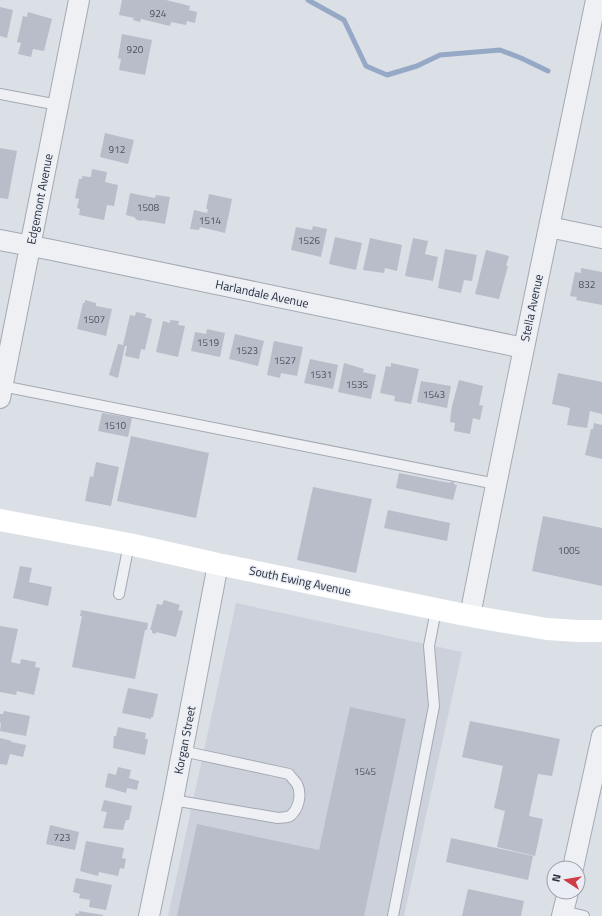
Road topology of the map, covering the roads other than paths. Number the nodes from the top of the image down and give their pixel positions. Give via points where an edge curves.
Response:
1 (79, 0) edge
2 (596, 0) edge
3 (0, 94) edge
4 (58, 105) junction
5 (549, 227) junction
6 (602, 238) edge
7 (0, 240) edge
8 (30, 246) junction
9 (524, 348) junction
10 (1, 392) edge
11 (496, 484) junction
12 (0, 520) edge
13 (130, 544) junction
14 (218, 564) junction
15 (119, 594) dead end
16 (436, 610) junction
17 (470, 616) junction
18 (602, 631) edge
19 (602, 736) edge
20 (182, 751) junction
21 (598, 775) edge
22 (173, 800) junction
23 (575, 860) edge
24 (566, 900) edge
25 (563, 914) edge
26 (148, 916) edge
27 (393, 916) edge
28 (584, 916) edge

1 - 4 street, Edgemont Avenue
2 - 5 street, Stella Avenue
3 - 4 lane
4 - 8 street, Edgemont Avenue
5 - 6 street
5 - 9 street, Stella Avenue
7 - 8 street, Harlandale Avenue
8 - 9 street, Harlandale Avenue
8 - 10 street, Edgemont Avenue
9 - 11 street, Stella Avenue
10 - 11 lane
11 - 17 street, Stella Avenue
12 - 13 street, South Ewing Avenue
13 - 14 street, South Ewing Avenue
13 - 15 lane
14 - 16 street, South Ewing Avenue
14 - 20 street, Korgan Street
16 - 17 street, South Ewing Avenue
16 - 27 lane via 429,646 434,706
17 - 18 street, South Ewing Avenue via 547,629
19 - 21 street
20 - 22 street, Korgan Street
20 - 22 lane via 289,774 297,784 300,794 295,811 289,817 278,818
21 - 23 street
22 - 26 street, Korgan Street
24 - 25 street
25 - 28 lane

